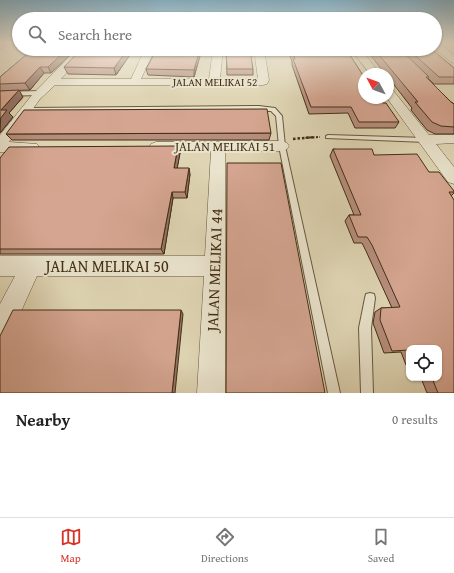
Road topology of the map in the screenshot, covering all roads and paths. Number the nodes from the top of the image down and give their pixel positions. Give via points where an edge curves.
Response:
1 (71, 61) edge
2 (144, 61) edge
3 (217, 61) edge
4 (261, 61) edge
5 (52, 82) junction
6 (134, 83) junction
7 (214, 83) junction
8 (40, 93) junction
9 (0, 94) edge
10 (394, 99) edge
11 (27, 110) junction
12 (328, 136) joint
13 (454, 139) edge
14 (426, 140) junction
15 (282, 143) junction
16 (0, 146) edge
17 (47, 147) edge
18 (140, 147) edge
19 (218, 147) junction
20 (454, 178) edge
21 (0, 266) edge
22 (31, 266) junction
23 (214, 266) junction
24 (370, 298) dead end
25 (0, 329) edge
26 (211, 393) edge
27 (334, 393) edge
28 (367, 393) edge

1 - 5 street
2 - 6 street
3 - 7 street
4 - 7 street, JALAN MELIKAI 52 via 263,82
5 - 6 street, JALAN MELIKAI 52
5 - 8 street
6 - 7 street, JALAN MELIKAI 52
8 - 9 lane
8 - 11 street
10 - 14 street
11 - 15 lane via 274,109 279,116
11 - 16 street
12 - 14 lane
12 - 15 path
13 - 14 street
14 - 20 street
15 - 19 street, JALAN MELIKAI 51
15 - 27 lane
16 - 17 street
18 - 19 street, JALAN MELIKAI 51
19 - 23 street, JALAN MELIKAI 44
21 - 22 street, JALAN MELIKAI 50
22 - 23 street, JALAN MELIKAI 50
22 - 25 street
23 - 26 street, JALAN MELIKAI 44
24 - 28 lane via 365,328

